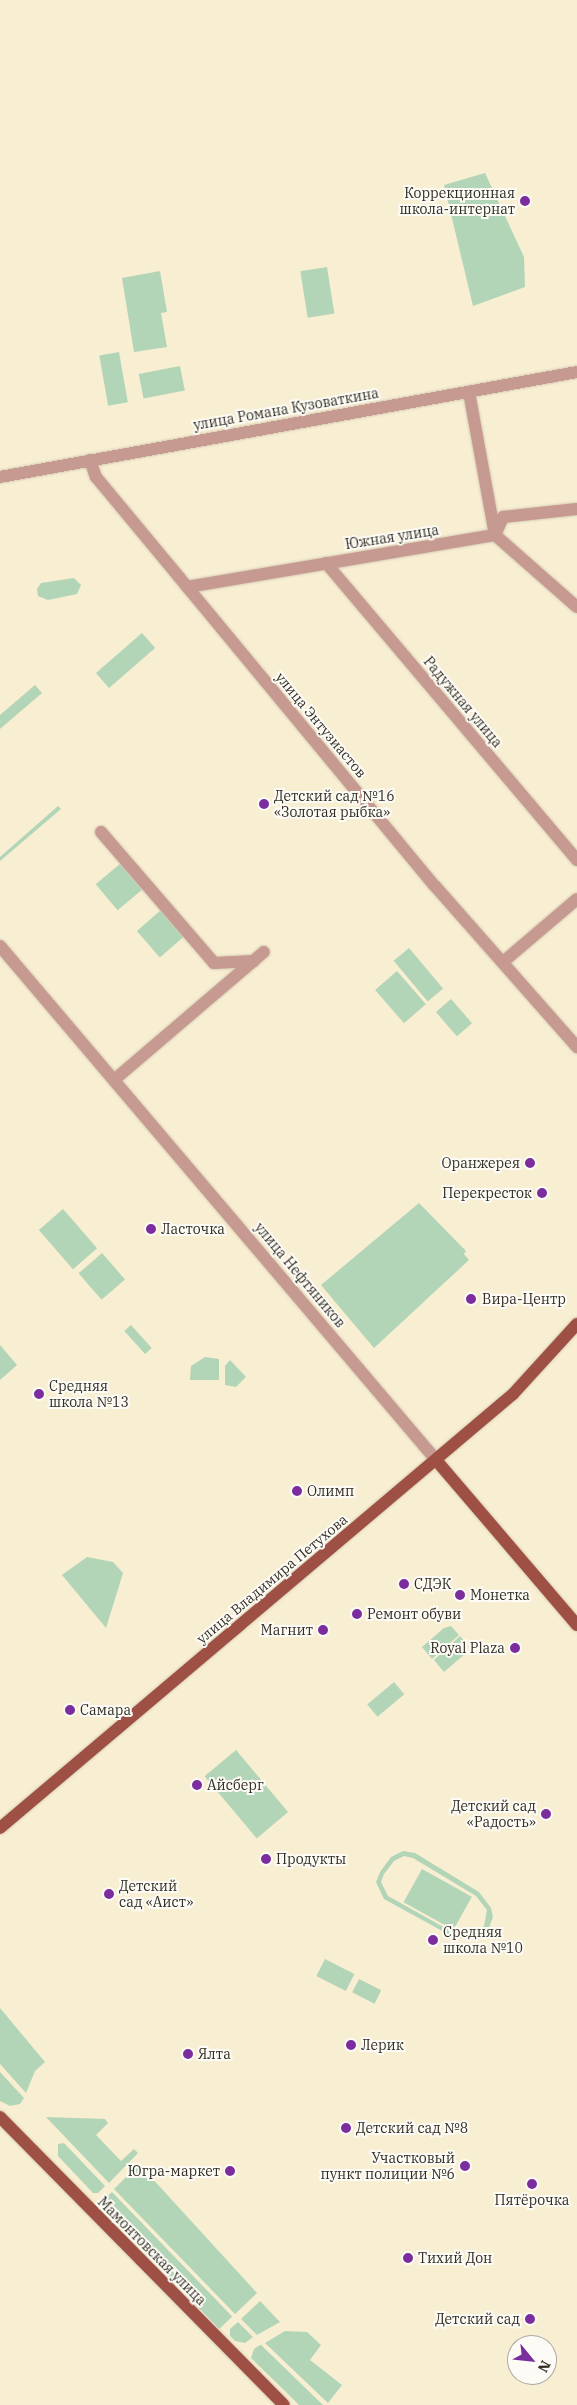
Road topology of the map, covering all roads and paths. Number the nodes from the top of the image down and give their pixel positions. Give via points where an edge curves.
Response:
1 (577, 372) edge
2 (469, 392) junction
3 (90, 460) junction
4 (0, 476) edge
5 (577, 509) edge
6 (495, 535) junction
7 (326, 563) junction
8 (187, 587) junction
9 (577, 607) edge
10 (101, 832) dead end
11 (577, 860) edge
12 (577, 899) edge
13 (0, 946) edge
14 (264, 952) dead end
15 (254, 961) junction
16 (503, 962) junction
17 (577, 1047) edge
18 (114, 1080) junction
19 (577, 1324) edge
20 (436, 1460) junction
21 (577, 1625) edge
22 (0, 1828) edge
23 (0, 2117) edge
24 (284, 2405) edge

1 - 2 street, улица Романа Кузоваткина
2 - 3 street, улица Романа Кузоваткина
2 - 6 street
3 - 4 street, улица Романа Кузоваткина
3 - 8 street, улица Энтузиастов via 96,477
5 - 6 street via 503,517
6 - 7 street, Южная улица
6 - 9 street
7 - 8 street, Южная улица
7 - 11 street, Радужная улица
8 - 16 street, улица Энтузиастов
10 - 15 street via 214,963
12 - 16 street
13 - 18 street, улица Нефтяников
14 - 15 street
15 - 18 street
16 - 17 street, улица Энтузиастов
18 - 20 street, улица Нефтяников
19 - 20 main road, улица Владимира Петухова via 528,1380
20 - 21 main road, улица Нефтяников
20 - 22 main road, улица Владимира Петухова
23 - 24 main road, Мамонтовская улица

